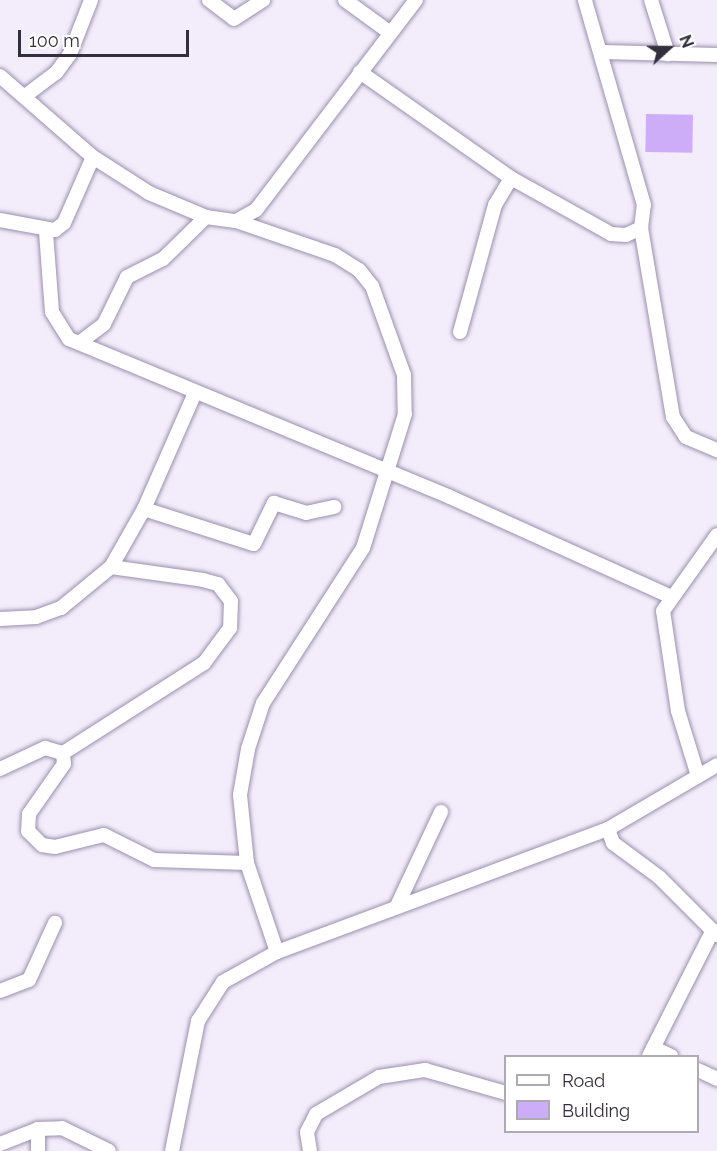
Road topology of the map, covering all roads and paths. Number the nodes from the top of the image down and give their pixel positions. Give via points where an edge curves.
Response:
1 (91, 0) edge
2 (209, 0) edge
3 (263, 0) edge
4 (345, 0) edge
5 (416, 0) edge
6 (585, 0) edge
7 (651, 0) edge
8 (389, 32) junction
9 (603, 52) junction
10 (668, 54) junction
11 (717, 55) edge
12 (360, 72) junction
13 (0, 76) edge
14 (25, 96) junction
15 (93, 157) junction
16 (511, 178) junction
17 (206, 217) junction
18 (0, 220) edge
19 (236, 220) junction
20 (641, 228) junction
21 (46, 232) junction
22 (460, 332) dead end
23 (79, 343) junction
24 (195, 393) junction
25 (717, 450) edge
26 (387, 472) junction
27 (334, 507) dead end
28 (144, 509) junction
29 (717, 536) edge
30 (111, 567) junction
31 (669, 596) junction
32 (0, 619) edge
33 (63, 753) junction
34 (717, 765) edge
35 (0, 769) edge
36 (698, 776) junction
37 (441, 812) dead end
38 (608, 829) junction
39 (247, 864) junction
40 (397, 906) junction
41 (55, 923) dead end
42 (716, 929) edge
43 (277, 952) junction
44 (0, 991) edge
45 (651, 1052) edge
46 (666, 1055) edge
47 (699, 1070) edge
48 (717, 1079) edge
49 (504, 1092) edge
50 (38, 1129) junction
51 (0, 1144) edge
52 (38, 1151) edge
53 (109, 1151) edge
54 (172, 1151) edge
55 (310, 1151) edge

1 - 14 street via 70,54 56,73
2 - 3 street via 234,19
4 - 8 street
5 - 8 street
6 - 9 street
7 - 10 street
8 - 12 street
9 - 10 street
9 - 20 street via 644,205
10 - 11 street
12 - 16 street
12 - 19 street via 256,210
13 - 14 street
14 - 15 street
15 - 17 street via 149,193
15 - 21 street via 64,224
16 - 20 street via 611,234
16 - 22 street via 495,205
17 - 19 street
17 - 23 street via 163,259 127,278 104,324
18 - 21 street
19 - 26 street via 335,255 372,285 404,375 405,414
20 - 25 street via 673,417 686,437
21 - 23 street via 52,312 58,326
23 - 24 street
24 - 26 street
24 - 28 street
26 - 31 street
26 - 39 street via 363,548 263,703 240,795
27 - 28 street via 301,513 274,503 254,544
28 - 30 street
29 - 31 street
30 - 32 street via 61,608 36,617
30 - 33 street via 218,584 231,601 232,621 204,663
31 - 36 street via 663,611 668,657
33 - 35 street via 45,748
33 - 39 street via 64,764 29,814 28,831 42,845 55,847 104,835 154,860
34 - 36 street
36 - 38 street
37 - 40 street
38 - 40 street
38 - 42 street via 613,843
39 - 43 street
40 - 43 street
41 - 44 street via 29,980
42 - 45 street
43 - 54 street via 223,982 204,1007
45 - 46 street
47 - 48 street
49 - 55 street via 425,1070 379,1077 316,1114 307,1132
50 - 51 street
50 - 52 street
50 - 53 street via 62,1128

